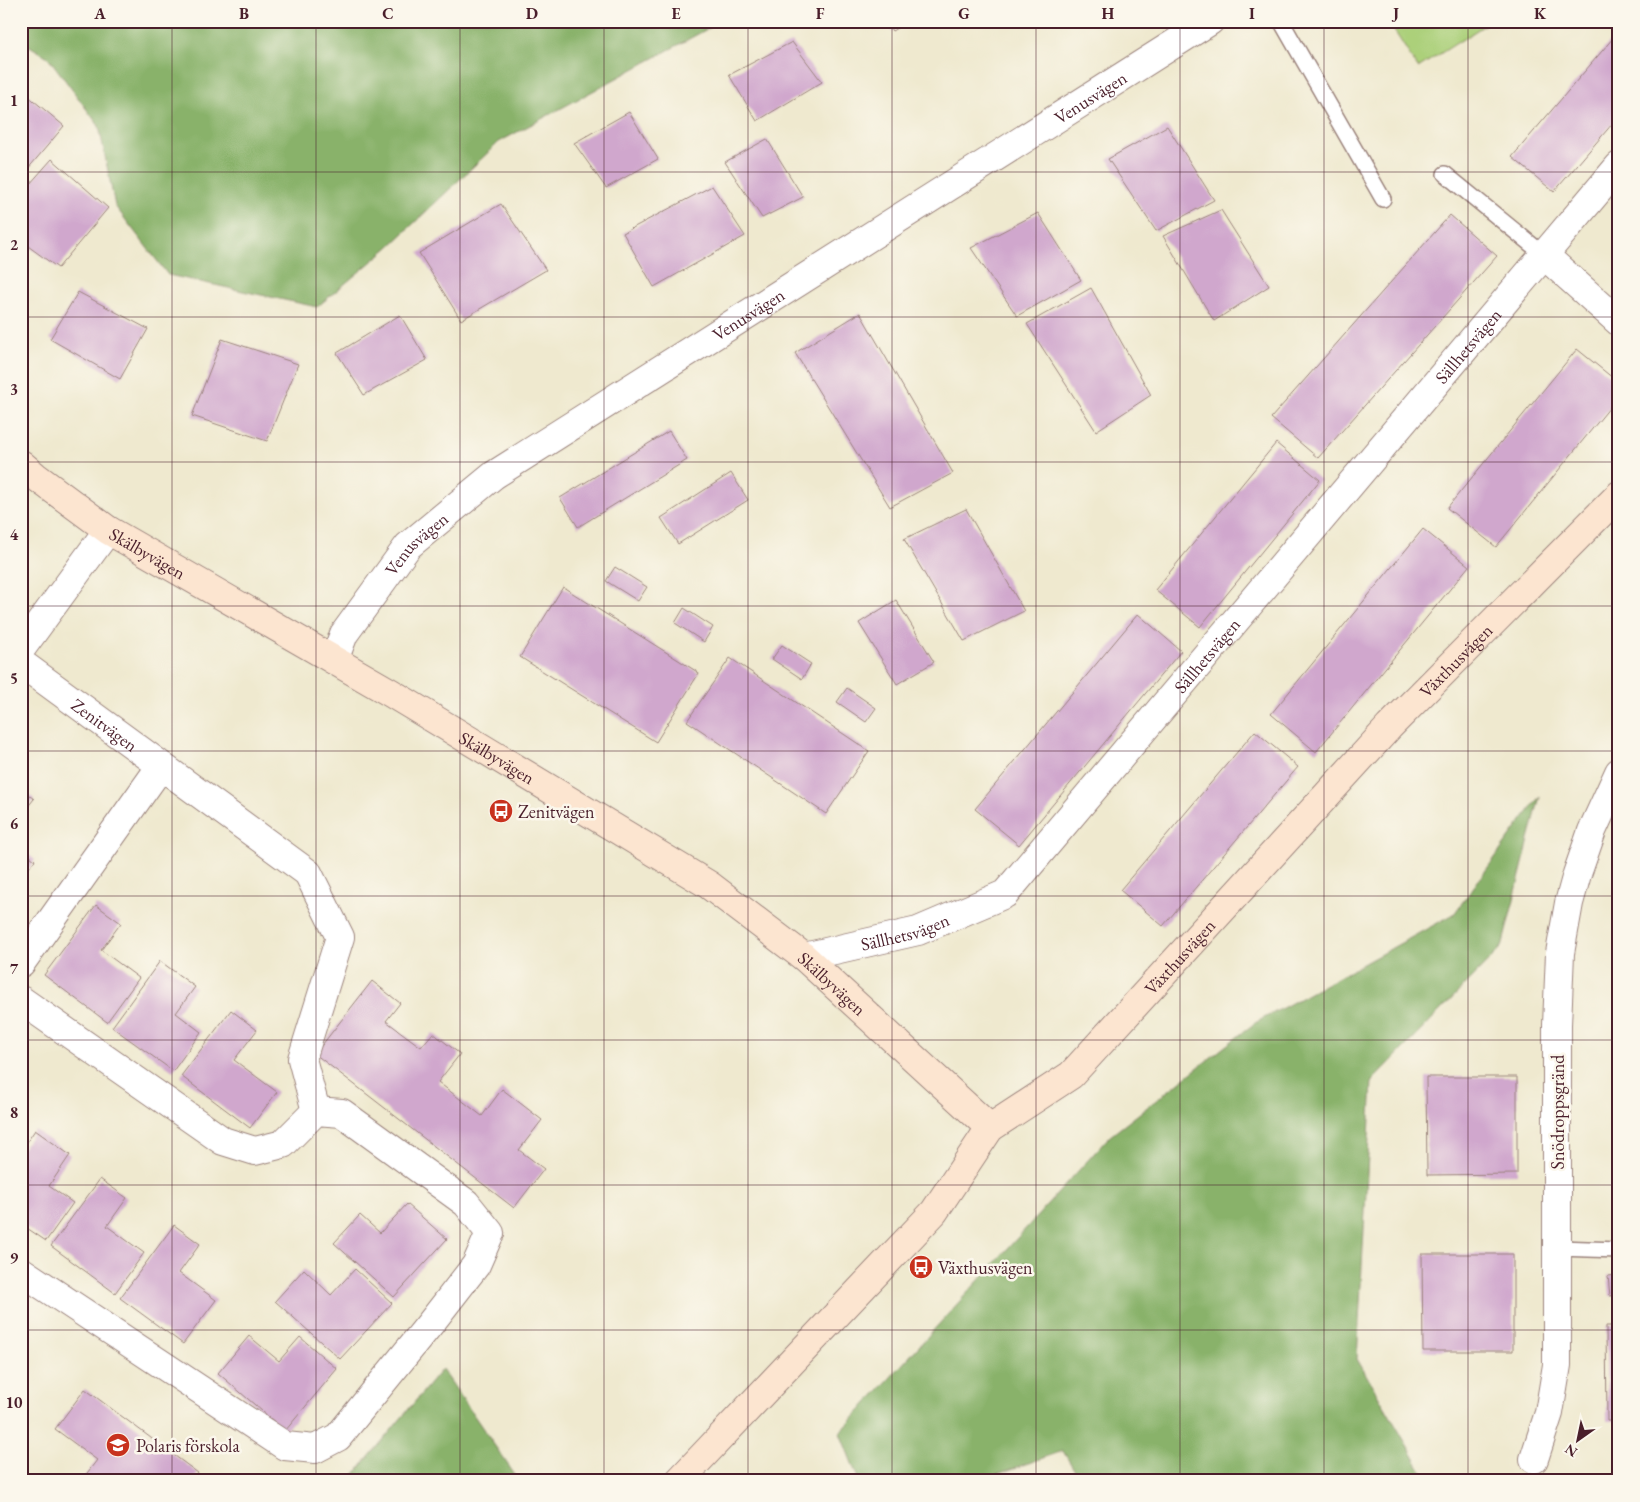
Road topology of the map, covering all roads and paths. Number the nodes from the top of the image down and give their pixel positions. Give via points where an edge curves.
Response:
1 (1210, 21) edge
2 (1281, 21) edge
3 (1619, 166) edge
4 (1446, 174) dead end
5 (1383, 199) dead end
6 (1543, 254) junction
7 (1619, 322) edge
8 (21, 464) edge
9 (1619, 495) edge
10 (108, 530) junction
11 (21, 649) edge
12 (334, 660) junction
13 (21, 663) edge
14 (161, 766) junction
15 (1619, 772) edge
16 (804, 957) junction
17 (21, 963) edge
18 (21, 1000) edge
19 (316, 1111) junction
20 (990, 1128) junction
21 (1557, 1248) junction
22 (1619, 1250) edge
23 (21, 1271) edge
24 (1534, 1459) dead end
25 (680, 1481) edge

1 - 12 street, Venusvägen via 494,475 408,546 344,634
2 - 5 lane
3 - 6 street, Sällhetsvägen
4 - 6 lane
6 - 7 street
6 - 16 street, Sällhetsvägen via 1005,894 918,931
8 - 10 street, Skälbyvägen
9 - 20 street, Växthusvägen via 1389,727 1071,1075
10 - 11 street
10 - 12 street, Skälbyvägen
12 - 16 street, Skälbyvägen via 709,885
13 - 14 street, Zenitvägen
14 - 17 street
14 - 19 street, Zenitvägen via 308,873 340,937 302,1059
15 - 21 street, Snödroppsgränd via 1576,874 1560,953 1556,1025
16 - 20 street, Skälbyvägen
18 - 19 street via 223,1141 255,1151 283,1144
19 - 23 street via 342,1113 466,1203 490,1233 476,1264 338,1438 315,1449 285,1446
20 - 25 street, Växthusvägen via 934,1212
21 - 22 lane
21 - 24 street, Snödroppsgränd via 1557,1365 1549,1413

